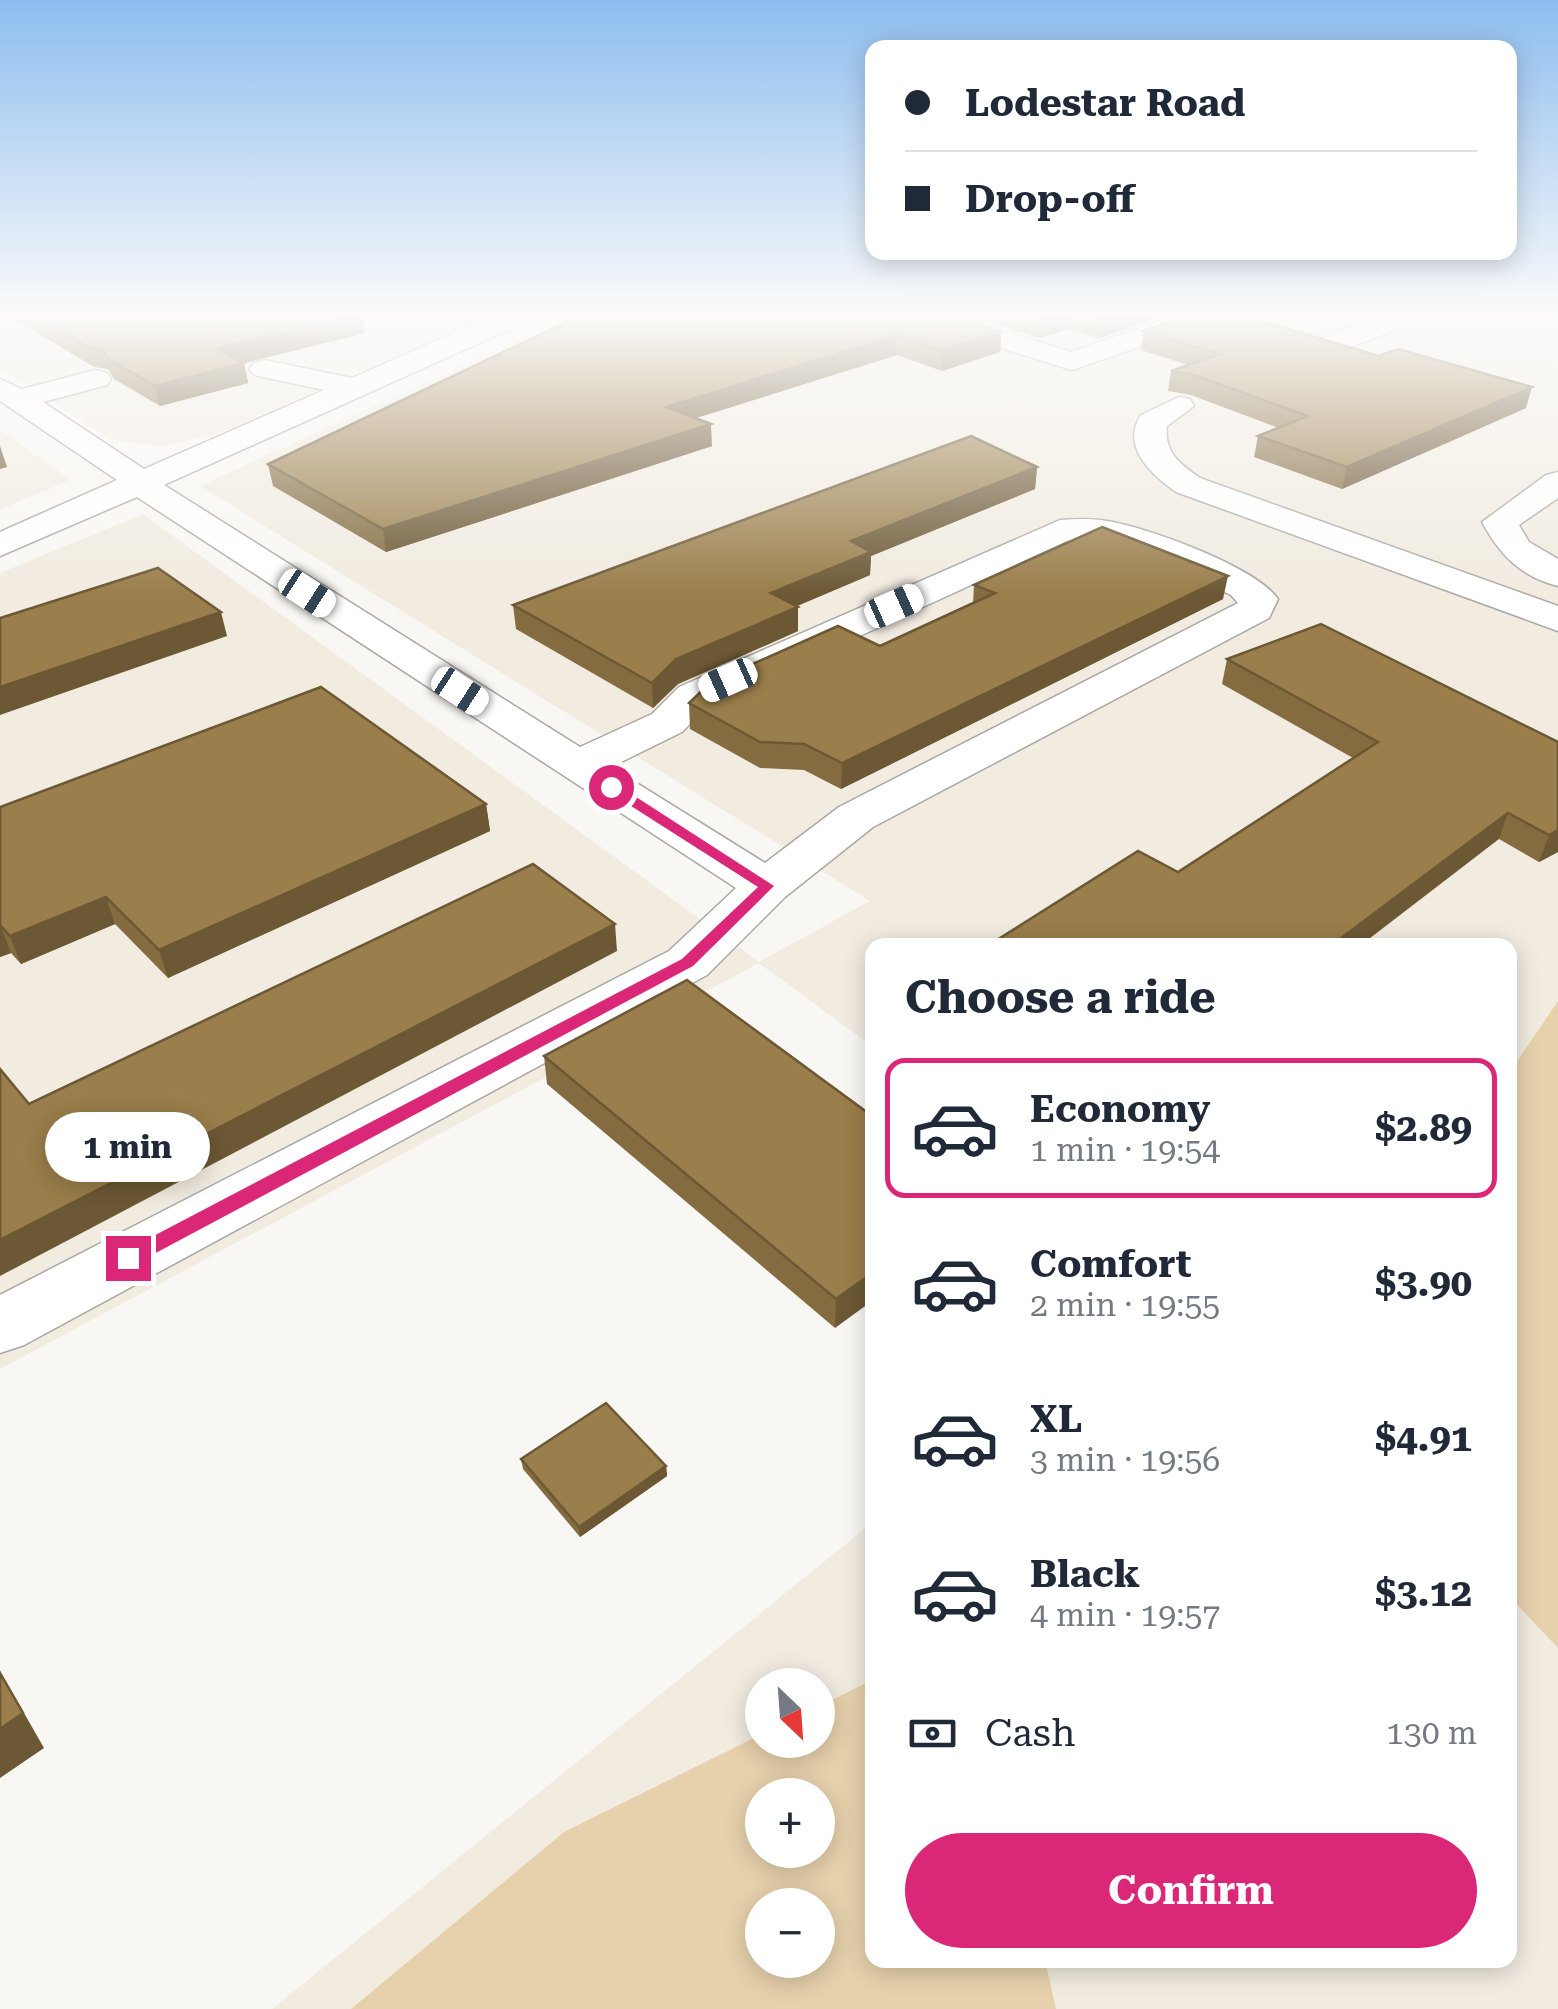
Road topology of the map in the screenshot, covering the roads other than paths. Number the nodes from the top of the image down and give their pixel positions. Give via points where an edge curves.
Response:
1 (30, 407) edge
2 (310, 407) edge
3 (1179, 407) edge
4 (1558, 482) edge
5 (141, 483) junction
6 (0, 544) edge
7 (1558, 575) edge
8 (1558, 619) edge
9 (577, 766) junction
10 (767, 886) junction
11 (0, 1326) edge

1 - 5 street
2 - 5 street
3 - 8 street via 1152,422 1148,434 1151,452 1188,484
4 - 7 street via 1500,522 1515,550
5 - 6 street
5 - 9 street
9 - 10 street
9 - 10 street via 667,723 694,696 1060,531 1113,530 1259,599 1255,610 856,817
10 - 11 street via 688,962

